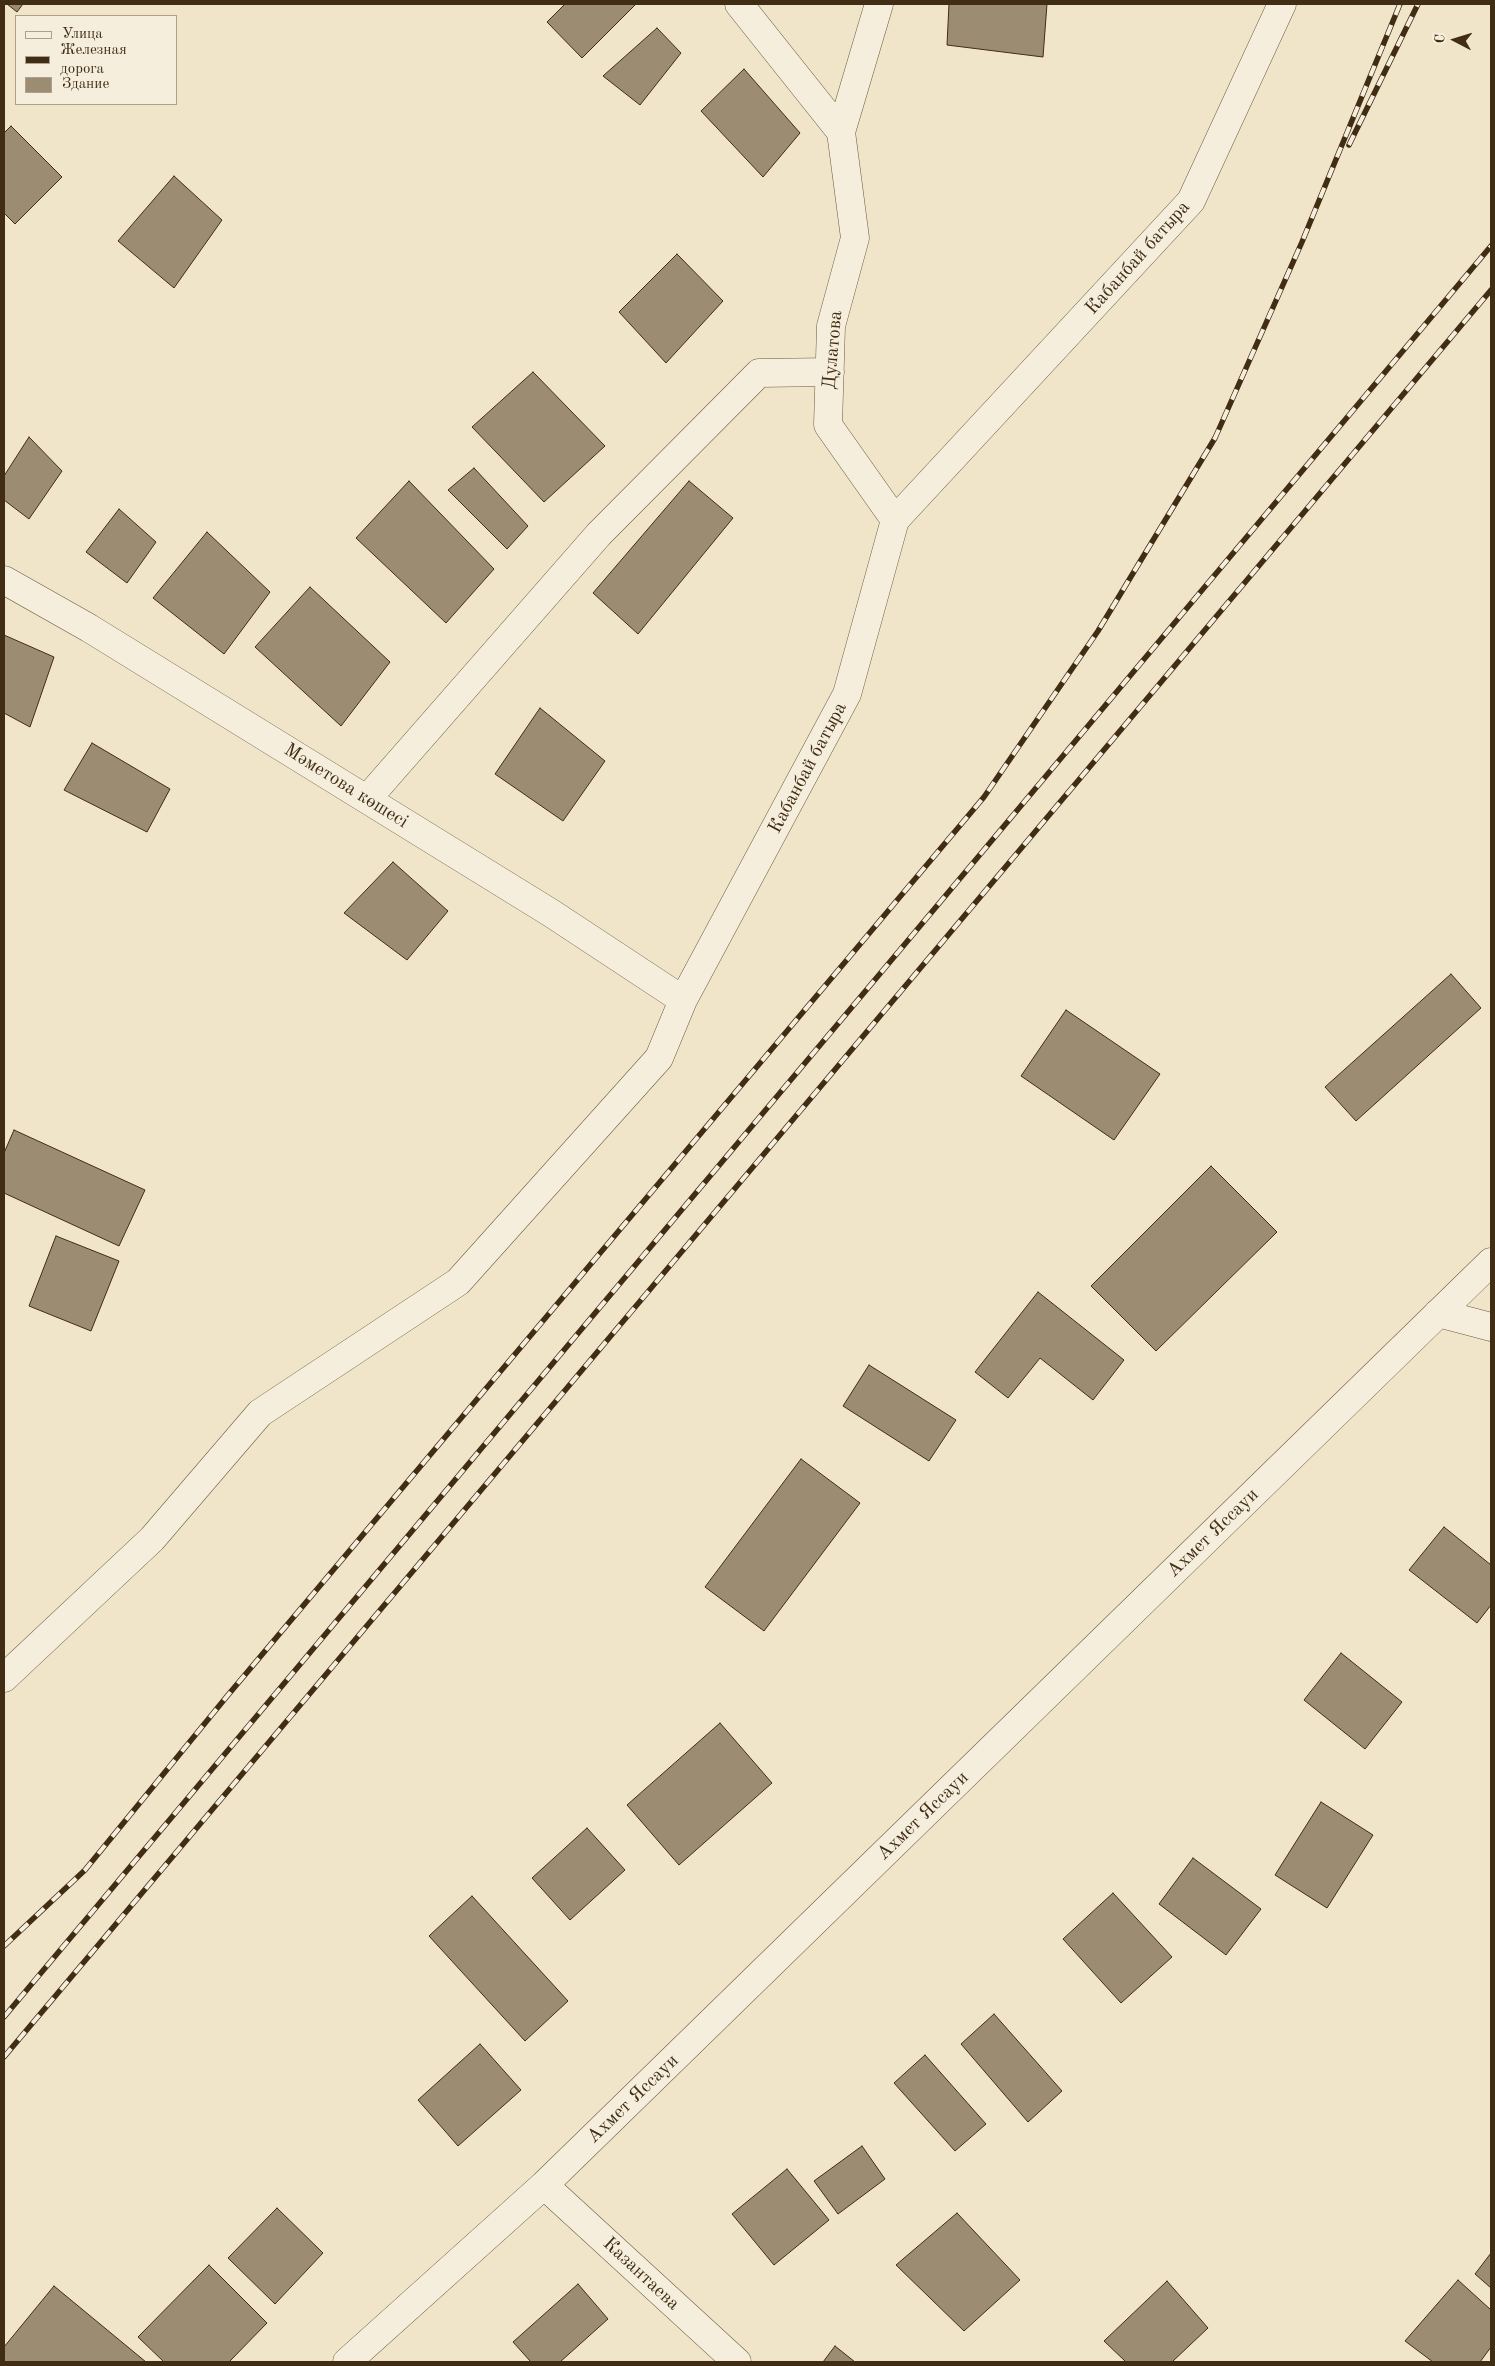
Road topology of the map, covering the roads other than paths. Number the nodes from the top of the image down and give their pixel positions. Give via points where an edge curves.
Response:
1 (739, 4) edge
2 (879, 4) edge
3 (1282, 4) edge
4 (840, 132) junction
5 (830, 372) junction
6 (895, 520) junction
7 (4, 580) edge
8 (367, 799) junction
9 (683, 1000) junction
10 (1491, 1262) edge
11 (1438, 1313) junction
12 (1491, 1327) edge
13 (4, 1678) edge
14 (544, 2185) junction
15 (347, 2362) edge
16 (737, 2362) edge

1 - 4 street
2 - 4 street, Дулатова
3 - 6 street, Кабанбай батыра via 1191,201
4 - 5 street, Дулатова via 854,238 831,326
5 - 6 street, Дулатова via 828,425
5 - 8 street via 758,373 599,534
6 - 9 street, Кабанбай батыра via 847,694
7 - 8 street, Мәметова көшесі via 89,628
8 - 9 street, Мәметова көшесі via 551,913
9 - 13 street, Кабанбай батыра via 659,1058 458,1282 260,1413 152,1539
10 - 11 street, Ахмет Яссауи
11 - 12 street
11 - 14 street, Ахмет Яссауи
14 - 15 street, Ахмет Яссауи
14 - 16 street, Казантаева

